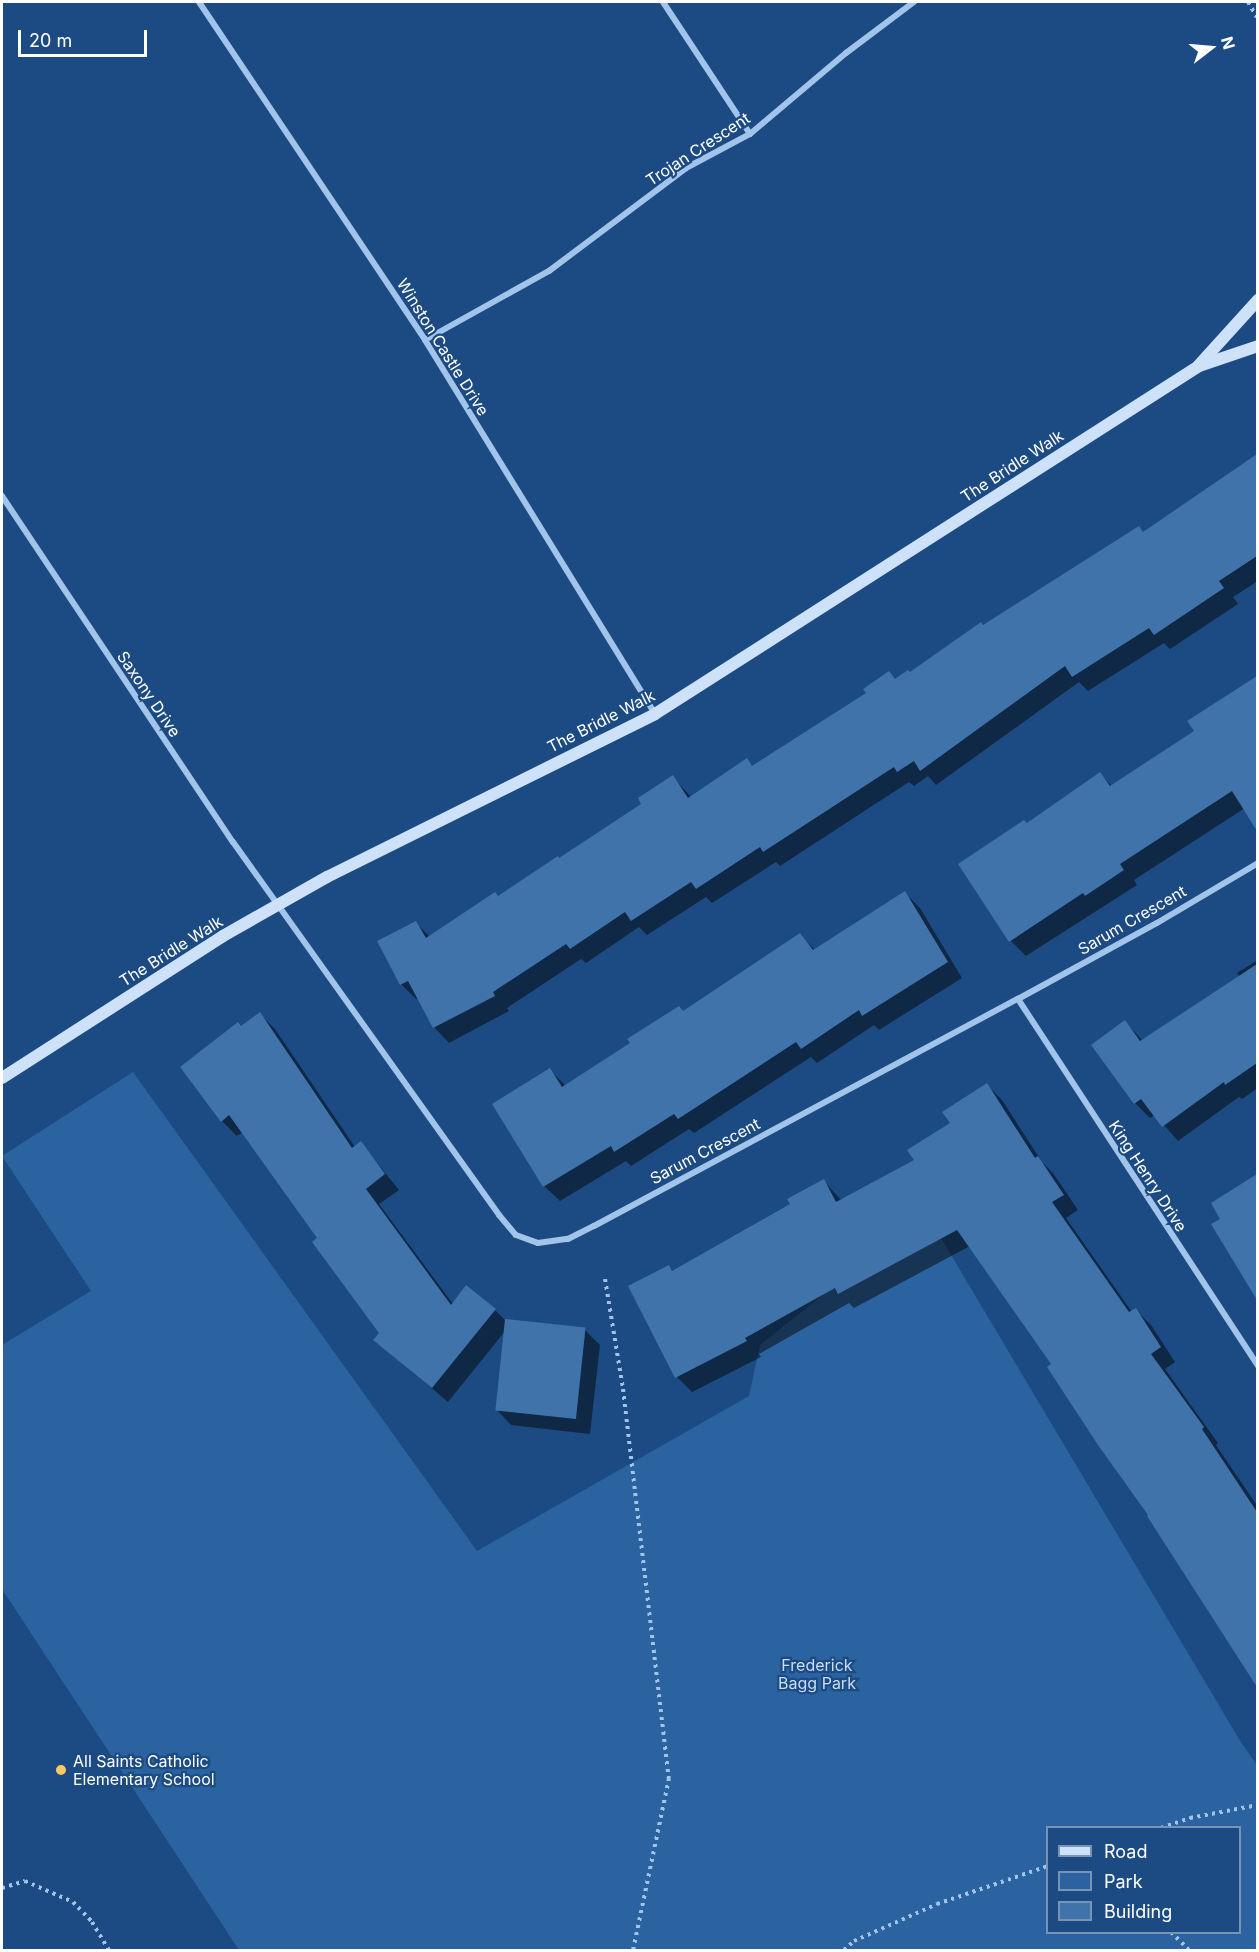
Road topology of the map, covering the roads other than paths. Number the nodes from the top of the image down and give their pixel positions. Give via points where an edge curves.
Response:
1 (199, 2) edge
2 (663, 2) edge
3 (914, 2) edge
4 (750, 134) junction
5 (1257, 300) edge
6 (425, 340) junction
7 (1257, 346) edge
8 (1199, 366) junction
9 (2, 496) edge
10 (655, 714) junction
11 (1257, 863) edge
12 (278, 905) junction
13 (1018, 999) junction
14 (2, 1078) edge
15 (1257, 1366) edge

1 - 6 street, Winston Castle Drive
2 - 4 street
3 - 4 street, Trojan Crescent via 846,52
4 - 6 street, Trojan Crescent via 686,168 549,271
5 - 8 street, The Bridle Walk
6 - 10 street, Winston Castle Drive
7 - 8 street, The Bridle Walk
8 - 10 street, The Bridle Walk
9 - 12 street, Saxony Drive
10 - 12 street, The Bridle Walk
11 - 13 street, Sarum Crescent
12 - 13 street, Sarum Crescent via 499,1215 516,1235 538,1243 568,1239
12 - 14 street, The Bridle Walk
13 - 15 street, King Henry Drive

